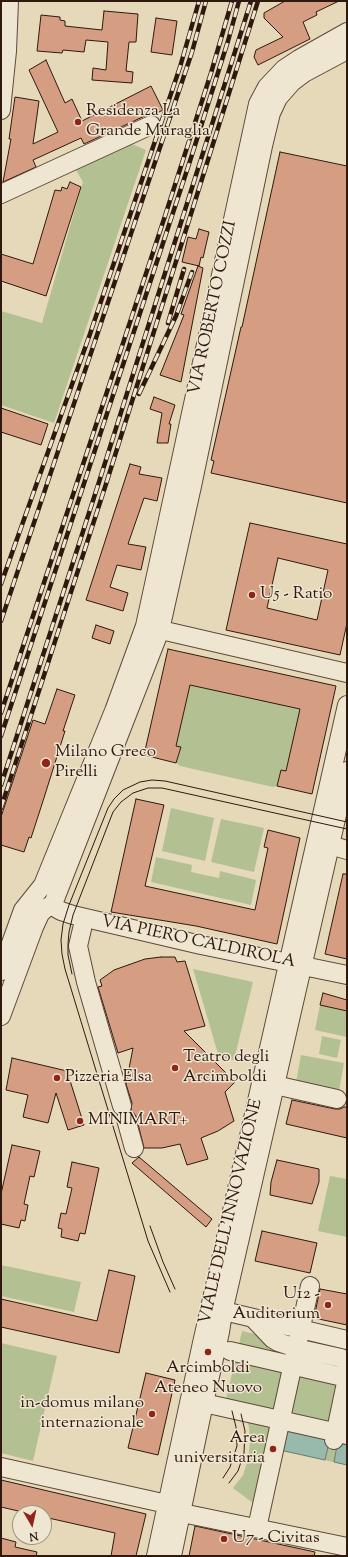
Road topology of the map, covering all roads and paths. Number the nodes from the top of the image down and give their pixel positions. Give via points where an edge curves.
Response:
1 (9, 1) edge
2 (347, 32) edge
3 (347, 50) edge
4 (1, 110) edge
5 (151, 125) dead end
6 (1, 194) edge
7 (153, 628) junction
8 (347, 674) edge
9 (347, 705) edge
10 (347, 771) edge
11 (338, 847) edge
12 (52, 904) junction
13 (82, 928) dead end
14 (296, 965) junction
15 (1, 971) edge
16 (347, 975) edge
17 (1, 1016) edge
18 (275, 1086) junction
19 (337, 1099) dead end
20 (134, 1148) dead end
21 (310, 1286) dead end
22 (217, 1310) junction
23 (253, 1318) junction
24 (301, 1330) junction
25 (347, 1340) edge
26 (230, 1351) dead end
27 (299, 1358) junction
28 (346, 1362) edge
29 (347, 1378) edge
30 (204, 1403) junction
31 (280, 1420) junction
32 (339, 1436) edge
33 (1, 1467) edge
34 (174, 1509) junction
35 (257, 1528) junction
36 (347, 1547) edge
37 (156, 1556) edge
38 (172, 1556) edge

1 - 4 street
2 - 7 street, VIA ROBERTO COZZI via 284,69 267,87 258,104
3 - 7 street, VIA ROBERTO COZZI via 292,82 278,98 271,113 192,486
5 - 6 street
7 - 8 street
7 - 12 street
7 - 15 street via 114,711 43,885 23,910
9 - 14 street, VIALE DELL'INNOVAZIONE
10 - 11 street, VIALE DELL'INNOVAZIONE
11 - 14 street, VIALE DELL'INNOVAZIONE
12 - 14 street, VIA PIERO CALDIROLA via 61,911 73,915
12 - 17 street via 40,914 34,927
13 - 20 street via 78,946 86,982
14 - 16 street, VIA PIERO CALDIROLA
14 - 18 street, VIALE DELL'INNOVAZIONE
14 - 22 street, VIALE DELL'INNOVAZIONE
18 - 19 street
18 - 22 street, VIALE DELL'INNOVAZIONE
21 - 24 street
22 - 23 street
22 - 30 street, VIALE DELL'INNOVAZIONE via 220,1332
22 - 34 street, VIALE DELL'INNOVAZIONE
23 - 24 street
23 - 27 street via 273,1339
24 - 25 street
24 - 27 street
26 - 27 street
27 - 28 street
27 - 29 street
27 - 31 street
29 - 32 street
30 - 31 street
30 - 34 street, VIALE DELL'INNOVAZIONE via 184,1494
31 - 32 street
31 - 35 street
33 - 34 street
34 - 35 street
34 - 37 street, VIALE DELL'INNOVAZIONE
34 - 38 street, VIALE DELL'INNOVAZIONE
35 - 36 street

